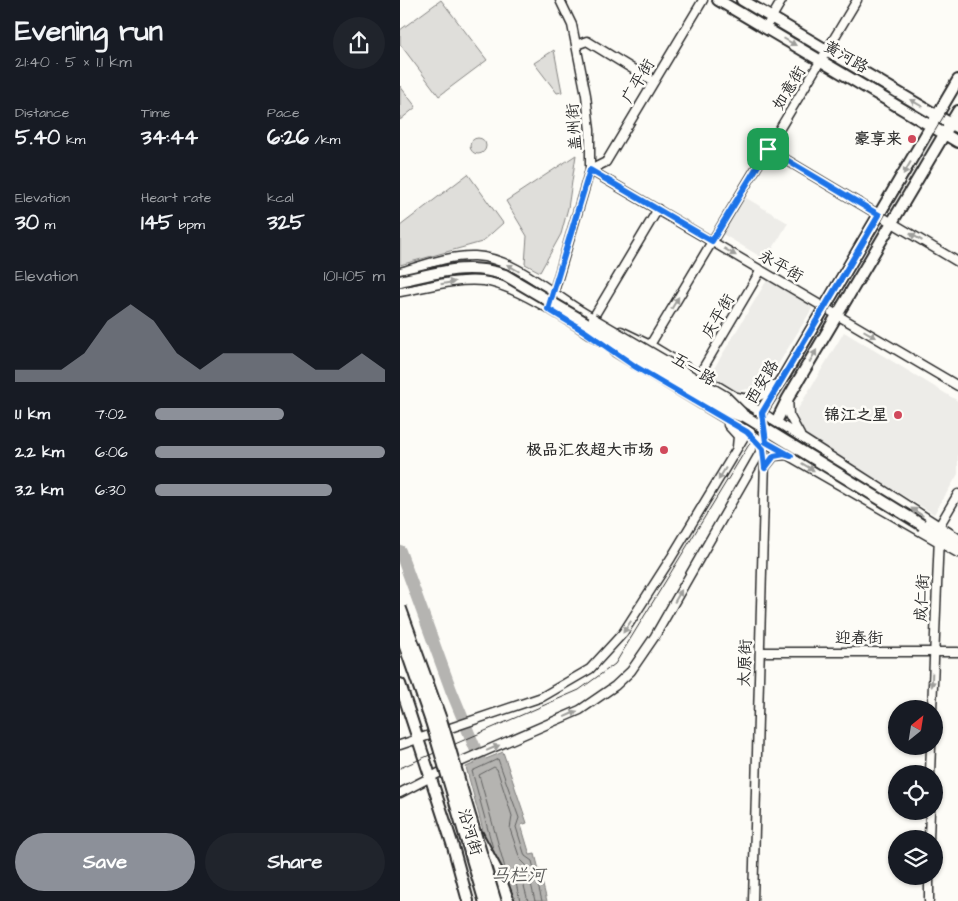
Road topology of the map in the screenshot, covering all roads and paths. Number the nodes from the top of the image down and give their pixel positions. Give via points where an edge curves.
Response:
1 (560, 0) edge
2 (704, 0) edge
3 (718, 0) edge
4 (742, 0) edge
5 (782, 0) edge
6 (857, 0) edge
7 (771, 17) junction
8 (765, 28) junction
9 (576, 45) junction
10 (828, 50) junction
11 (822, 61) junction
12 (958, 80) edge
13 (654, 82) junction
14 (958, 111) edge
15 (938, 116) junction
16 (954, 125) edge
17 (932, 126) junction
18 (945, 134) junction
19 (958, 142) edge
20 (768, 149) junction
21 (590, 170) junction
22 (658, 209) junction
23 (879, 215) junction
24 (892, 223) junction
25 (712, 241) junction
26 (958, 262) edge
27 (762, 270) junction
28 (400, 272) edge
29 (400, 281) edge
30 (400, 292) edge
31 (554, 294) junction
32 (824, 307) junction
33 (548, 309) junction
34 (837, 315) junction
35 (593, 318) junction
36 (584, 331) junction
37 (650, 345) junction
38 (786, 373) junction
39 (699, 375) junction
40 (958, 386) edge
41 (731, 395) junction
42 (788, 398) junction
43 (713, 412) junction
44 (762, 413) junction
45 (751, 420) junction
46 (776, 423) junction
47 (747, 432) junction
48 (811, 445) junction
49 (764, 446) junction
50 (737, 451) junction
51 (791, 456) junction
52 (765, 468) junction
53 (958, 494) edge
54 (940, 536) junction
55 (958, 538) edge
56 (958, 547) edge
57 (958, 553) edge
58 (400, 608) edge
59 (400, 631) edge
60 (760, 652) junction
61 (933, 652) junction
62 (958, 652) edge
63 (400, 684) edge
64 (932, 700) edge
65 (419, 738) junction
66 (400, 745) edge
67 (430, 776) junction
68 (400, 793) edge
69 (475, 832) junction
70 (929, 885) edge
71 (468, 901) edge
72 (475, 901) edge
73 (485, 901) edge
74 (495, 901) edge
75 (508, 901) edge
76 (753, 901) edge
77 (929, 901) edge

1 - 9 street, 盖州街 via 572,25
2 - 13 street, 广平街
3 - 8 main road, 黄河路
4 - 7 main road, 黄河路
5 - 7 street
6 - 10 street, 如意街
7 - 8 street
7 - 10 main road, 黄河路
8 -> 11 main road, 黄河路
9 - 13 street via 587,41
9 - 21 street, 盖州街 via 590,130
10 - 11 street, 如意街
15 -> 10 main road, 黄河路
11 - 17 main road, 黄河路
11 - 20 street, 如意街
12 - 15 main road, 西安路
13 - 21 street, 广平街 via 606,162
14 - 16 main road, 西安路
15 - 16 main road, 黄河路
15 - 17 main road, 西安路
16 - 18 main road, 西安路
17 - 18 main road, 黄河路
17 -> 23 main road, 西安路
18 - 19 main road, 黄河路
18 - 24 main road, 西安路
20 - 23 street
20 - 25 street, 如意街
21 - 22 street, 永平街
21 - 31 street, 盖州街
22 - 25 street, 永平街
22 - 35 street
23 - 24 street
23 - 32 main road, 西安路
26 -> 24 street
24 - 34 main road, 西安路
25 -> 27 street, 永平街
37 -> 25 street, 如意街
27 - 32 street, 永平街
27 - 39 street, 庆平街
31 -> 28 street via 516,269 484,257 452,258
29 - 45 main road, 五一路, bridge via 457,269 485,268 505,275
30 -> 33 street via 460,281 483,281 502,285
31 - 33 street, 盖州街
31 - 35 street
32 - 34 street, 永平街
32 - 38 main road, 西安路
33 - 36 street
34 -> 40 street, 永平街
42 -> 34 main road, 西安路
35 - 37 street
35 - 45 street, bridge via 726,396
36 - 43 street via 636,367
36 - 45 street, bridge via 717,410
37 - 39 street
38 - 41 street via 761,397 746,399
38 - 44 main road, 西安路
39 - 41 street
41 - 44 street
42 - 46 main road, 西安路
42 - 48 street via 792,421
43 - 47 street
43 - 50 street via 738,436
44 - 46 street
44 - 47 main road, 西安路
44 - 49 street, 太原街
45 - 54 main road, 五一路, bridge
46 - 48 street
46 - 49 main road, 西安路
47 - 49 street
47 - 50 street, 西安路
54 -> 48 street
49 - 51 street
49 - 52 street, 太原街
67 -> 49 street via 580,710 631,671 655,636
50 -> 65 street, 西安路 via 623,633 590,669 558,690
51 - 52 street via 774,456
51 -> 54 street
52 - 60 street, 太原街
53 - 54 street, 成仁街 via 941,523
54 - 55 street
54 - 56 main road, 五一路
54 - 57 street
54 - 61 street, 成仁街
58 - 69 highway, bridge
59 - 73 highway, bridge via 432,723
60 - 61 street, 迎春街
60 - 76 street, 太原街
61 - 62 street, 迎春街
61 -> 64 street, 成仁街
63 - 65 main road, 沿河街
65 - 66 street
65 - 67 main road, 沿河街
67 - 68 street
67 - 71 main road, 沿河街
67 - 72 main road, 沿河街 via 438,782
69 - 74 highway, bridge
69 - 75 highway, bridge via 497,872
70 - 77 street

